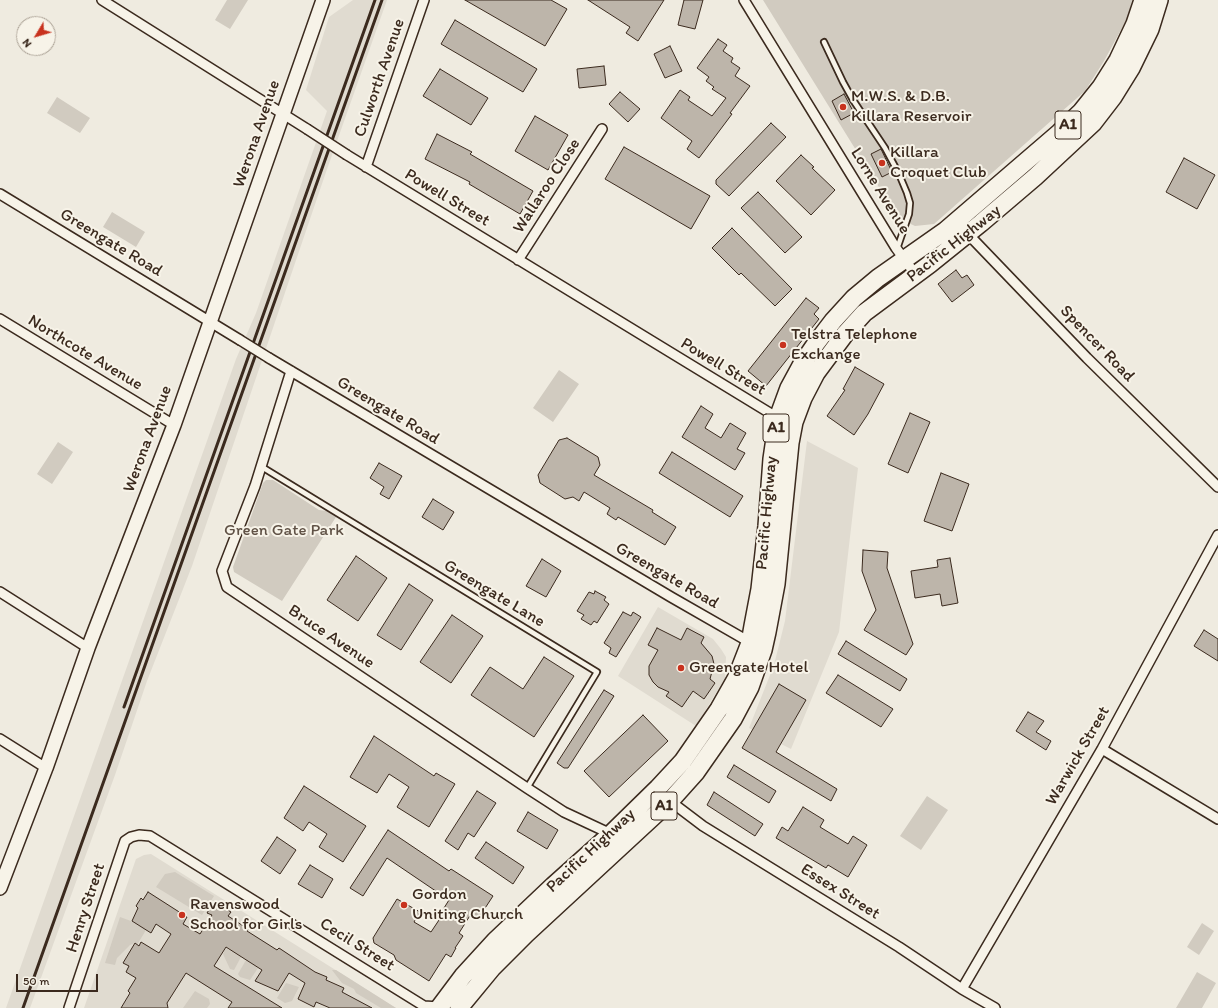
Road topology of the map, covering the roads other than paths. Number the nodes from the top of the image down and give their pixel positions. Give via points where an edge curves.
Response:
1 (102, 0) edge
2 (323, 0) edge
3 (424, 0) edge
4 (744, 0) edge
5 (1144, 0) edge
6 (1159, 0) edge
7 (824, 42) dead end
8 (283, 114) junction
9 (602, 129) dead end
10 (366, 167) junction
11 (0, 194) edge
12 (956, 222) junction
13 (968, 234) junction
14 (901, 255) junction
15 (518, 260) junction
16 (916, 275) junction
17 (0, 319) edge
18 (210, 320) junction
19 (291, 371) junction
20 (778, 418) junction
21 (174, 425) junction
22 (262, 467) junction
23 (1218, 487) edge
24 (1218, 535) edge
25 (0, 592) edge
26 (756, 646) junction
27 (88, 648) junction
28 (0, 739) edge
29 (1102, 748) junction
30 (46, 768) junction
31 (527, 788) junction
32 (670, 801) junction
33 (1218, 820) edge
34 (611, 834) junction
35 (125, 841) joint
36 (0, 888) edge
37 (962, 989) junction
38 (465, 1006) edge
39 (69, 1008) edge
40 (439, 1008) edge
41 (995, 1008) edge

1 - 8 street, Powell Street
2 - 8 street, Werona Avenue
3 - 10 street, Culworth Avenue
4 - 14 street, Lorne Avenue
5 - 12 highway, Pacific Highway / A1 via 1124,48 1092,100 1060,133
6 - 13 highway, Pacific Highway / A1 via 1150,29 1131,68 1093,123 1013,197
7 - 14 lane via 843,82 885,148 907,193 910,203 909,214
8 - 10 street, Powell Street, bridge
8 - 18 street, Werona Avenue
9 - 15 street, Wallaroo Close
10 - 15 street, Powell Street
11 - 18 street, Greengate Road
12 - 13 street, Spencer Road
12 - 14 highway, Pacific Highway / A1
13 - 16 highway, Pacific Highway / A1
13 - 23 street, Spencer Road via 1087,358
14 - 16 street, Lorne Avenue
14 - 20 highway, Pacific Highway / A1 via 833,321 802,364 789,388
15 - 20 street, Powell Street
16 - 26 highway, Pacific Highway / A1 via 853,323 816,372 803,398 794,422 790,444 776,584
17 - 21 street, Northcote Avenue
18 - 19 street, Greengate Road, bridge
18 - 21 street, Werona Avenue
19 - 22 street, Bruce Avenue
19 - 26 street, Greengate Road
20 - 26 highway, Pacific Highway / A1 via 772,459
21 - 27 street, Werona Avenue
22 - 31 street, Bruce Avenue via 222,571 226,587
22 - 31 lane, Greengate Lane via 598,672
24 - 29 street, Warwick Street
25 - 27 street
26 - 32 highway, Pacific Highway / A1 via 750,687 733,719 696,772
26 - 34 highway, Pacific Highway / A1 via 719,709 683,761
27 - 30 street, Werona Avenue
28 - 30 street
29 - 33 street
29 - 37 street, Warwick Street
30 - 36 street, Werona Avenue
31 - 34 street, Bruce Avenue via 564,812
32 - 37 street, Essex Street via 703,826
32 - 38 highway, Pacific Highway / A1 via 526,934 492,968
34 - 40 highway, Pacific Highway / A1 via 495,941 463,976
35 - 39 street, Henry Street
35 - 40 street, Cecil Street via 139,835 150,836 424,1006
37 - 41 street, Essex Street
38 - 40 street, Cecil Street via 452,1003

